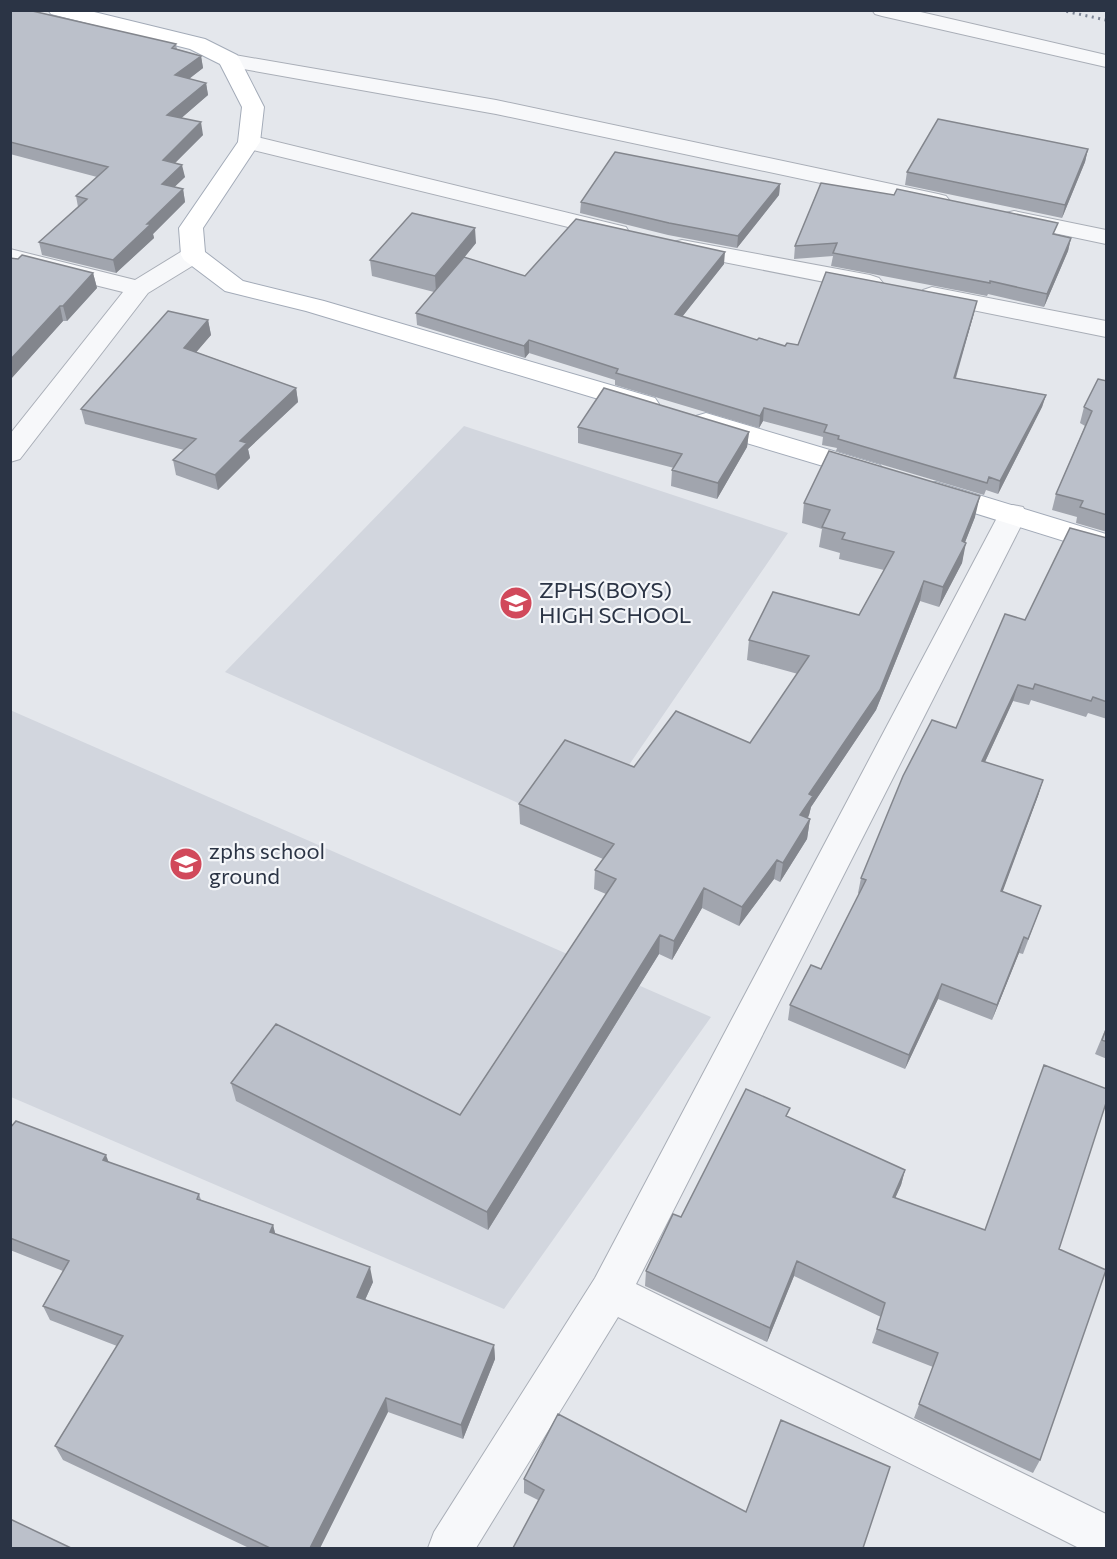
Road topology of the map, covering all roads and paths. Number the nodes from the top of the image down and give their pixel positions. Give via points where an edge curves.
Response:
1 (58, 10) edge
2 (882, 10) edge
3 (229, 60) junction
4 (1107, 61) edge
5 (249, 142) junction
6 (957, 206) edge
7 (991, 213) edge
8 (1107, 237) edge
9 (193, 255) junction
10 (10, 256) edge
11 (139, 288) junction
12 (1107, 329) edge
13 (10, 453) edge
14 (1013, 514) junction
15 (1107, 544) edge
16 (610, 1292) junction
17 (1107, 1538) edge
18 (450, 1548) edge

1 - 3 main road via 198,44
2 - 4 street
3 - 5 main road via 253,107
3 - 6 street via 496,107
5 - 9 main road via 191,228
5 - 12 street via 645,238
7 - 8 street
9 - 11 street
9 - 14 main road via 234,286 315,306
10 - 11 street
11 - 13 street
14 - 15 main road
14 - 16 street
16 - 17 street
16 - 18 street

